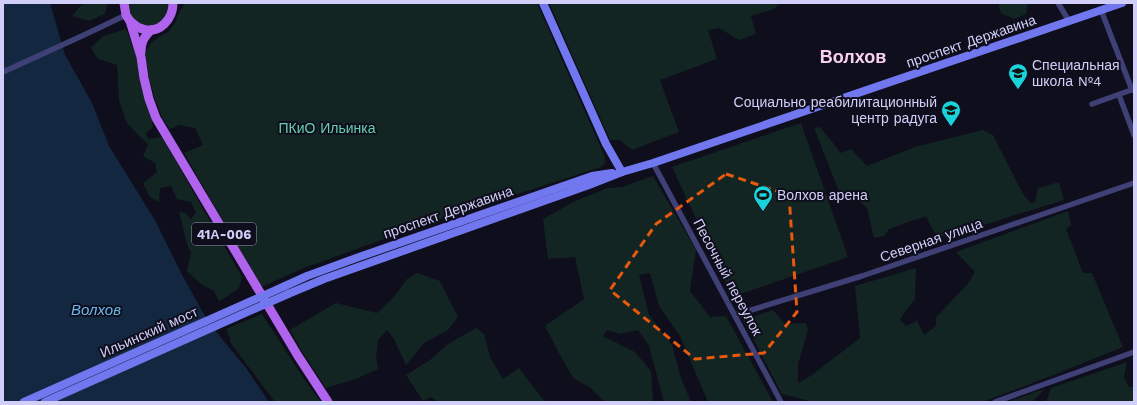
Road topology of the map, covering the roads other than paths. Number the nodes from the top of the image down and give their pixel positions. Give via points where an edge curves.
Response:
1 (124, 3) edge
2 (543, 3) edge
3 (1058, 3) edge
4 (1122, 3) edge
5 (175, 5) edge
6 (1101, 10) junction
7 (128, 18) junction
8 (1069, 21) junction
9 (151, 30) junction
10 (141, 56) junction
11 (3, 72) edge
12 (1133, 89) edge
13 (1119, 95) junction
14 (1092, 104) dead end
15 (1134, 135) edge
16 (653, 163) junction
17 (622, 172) junction
18 (1134, 183) edge
19 (285, 286) joint
20 (288, 294) joint
21 (735, 315) junction
22 (1134, 352) edge
23 (24, 402) edge
24 (44, 402) edge
25 (328, 402) edge
26 (782, 402) edge
27 (995, 402) edge

1 - 7 main road, 41А-006
2 - 17 main road via 606,144
3 - 8 street
4 - 6 main road, проспект Державина
5 - 9 main road via 165,24
6 - 8 main road, проспект Державина
6 - 12 street
7 - 9 main road via 136,26
7 - 10 main road, 41А-006
7 - 11 street
8 - 16 main road, проспект Державина
9 - 10 main road via 141,44
10 - 25 main road, 41А-006 via 149,99 156,118
12 - 13 street
13 - 14 street
13 - 15 street
16 - 17 main road, проспект Державина
16 - 21 street, Песочный переулок
17 - 19 main road, проспект Державина via 592,176 359,257
17 - 20 main road, проспект Державина
18 - 21 street, Северная улица via 862,276
19 - 23 main road, Ильинский мост, bridge
20 - 24 main road, Ильинский мост, bridge
21 - 26 street, Песочный переулок
22 - 27 street

